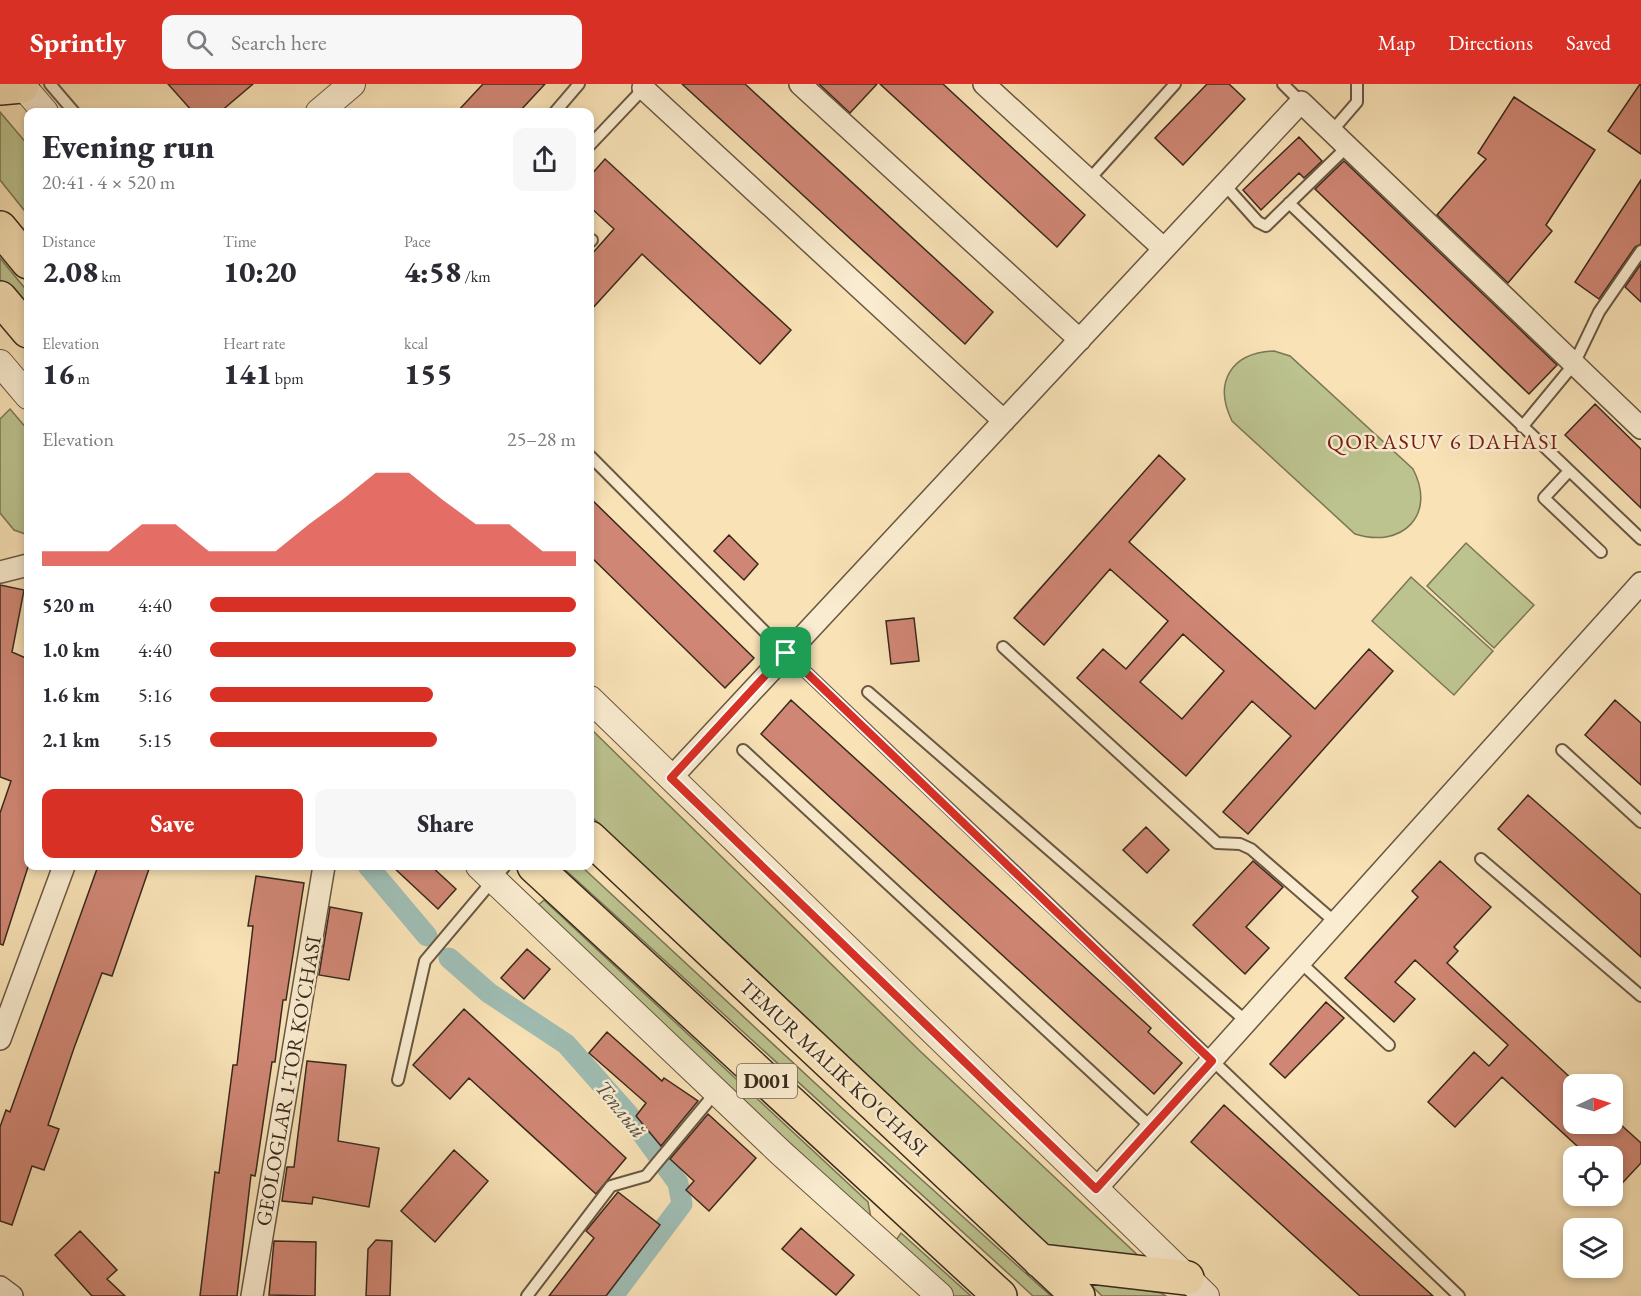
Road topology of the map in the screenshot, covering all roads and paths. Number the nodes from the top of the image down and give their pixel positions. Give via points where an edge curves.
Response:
1 (352, 84) edge
2 (579, 84) edge
3 (800, 84) edge
4 (984, 84) edge
5 (1175, 84) edge
6 (1283, 84) edge
7 (1357, 84) edge
8 (27, 85) edge
9 (645, 86) edge
10 (1301, 102) junction
11 (42, 108) edge
12 (67, 108) edge
13 (328, 108) edge
14 (558, 108) edge
15 (1332, 131) junction
16 (594, 142) edge
17 (1348, 146) junction
18 (1087, 182) junction
19 (1224, 184) junction
20 (1290, 203) junction
21 (0, 228) edge
22 (1164, 249) junction
23 (1641, 251) edge
24 (24, 257) edge
25 (0, 298) edge
26 (24, 326) edge
27 (1080, 340) junction
28 (0, 363) edge
29 (1574, 364) junction
30 (24, 391) edge
31 (1004, 421) junction
32 (1522, 427) junction
33 (1641, 428) edge
34 (594, 460) edge
35 (1569, 471) junction
36 (1641, 539) edge
37 (1601, 552) dead end
38 (24, 566) edge
39 (0, 572) edge
40 (1641, 583) edge
41 (1003, 647) dead end
42 (786, 653) junction
43 (868, 692) dead end
44 (594, 703) edge
45 (743, 750) dead end
46 (1562, 750) dead end
47 (671, 778) junction
48 (1641, 822) edge
49 (594, 842) edge
50 (1481, 859) dead end
51 (63, 870) edge
52 (323, 870) edge
53 (492, 870) edge
54 (538, 870) edge
55 (1335, 922) junction
56 (1300, 962) junction
57 (1641, 996) edge
58 (1247, 1022) junction
59 (0, 1039) edge
60 (1389, 1044) dead end
61 (1212, 1061) junction
62 (398, 1080) dead end
63 (716, 1091) junction
64 (1151, 1126) junction
65 (1096, 1189) junction
66 (1040, 1261) junction
67 (0, 1287) edge
68 (1197, 1287) edge
69 (12, 1296) edge
70 (252, 1296) edge
71 (526, 1296) edge
72 (940, 1296) edge
73 (1000, 1296) edge
74 (1078, 1296) edge
75 (1459, 1296) edge

1 - 13 street
2 - 14 lane
3 - 27 street
4 - 18 street
5 - 18 lane
6 - 10 lane
7 - 15 lane via 1357,102
8 - 11 street
8 - 12 lane
9 - 16 lane
9 - 31 street
10 - 15 street
10 - 19 street
15 - 17 street
17 - 20 lane
17 - 29 street
18 - 22 street
19 - 20 lane via 1266,226
19 - 22 street
20 - 32 lane
21 - 24 highway
22 - 27 street
23 - 29 lane via 1599,312
25 - 26 highway
27 - 31 street
28 - 30 street
29 - 32 lane
29 - 33 street
31 - 42 street
32 - 35 lane
34 - 42 lane
35 - 36 lane
35 - 37 lane via 1544,498
38 - 39 street
40 - 55 street
41 - 55 lane via 1217,843 1240,844 1251,849
42 - 47 street
42 - 61 lane
43 - 58 lane
44 - 47 street
45 - 64 lane
46 - 48 lane
47 - 65 street
49 - 66 highway, TEMUR MALIK KO'CHASI / D001
50 - 57 lane
51 - 59 street
52 - 70 street, GEOLOGLAR 1-TOR KO'CHASI
53 - 62 lane via 425,961
53 - 63 street
54 - 73 highway, D001
55 - 56 street
56 - 58 street
56 - 60 lane
58 - 61 street
61 - 64 street
61 - 75 lane
63 - 71 lane via 646,1176 611,1186
63 - 72 street
64 - 65 street
65 - 68 street
66 - 68 highway
66 - 74 highway, TEMUR MALIK KO'CHASI / D001
67 - 69 street

